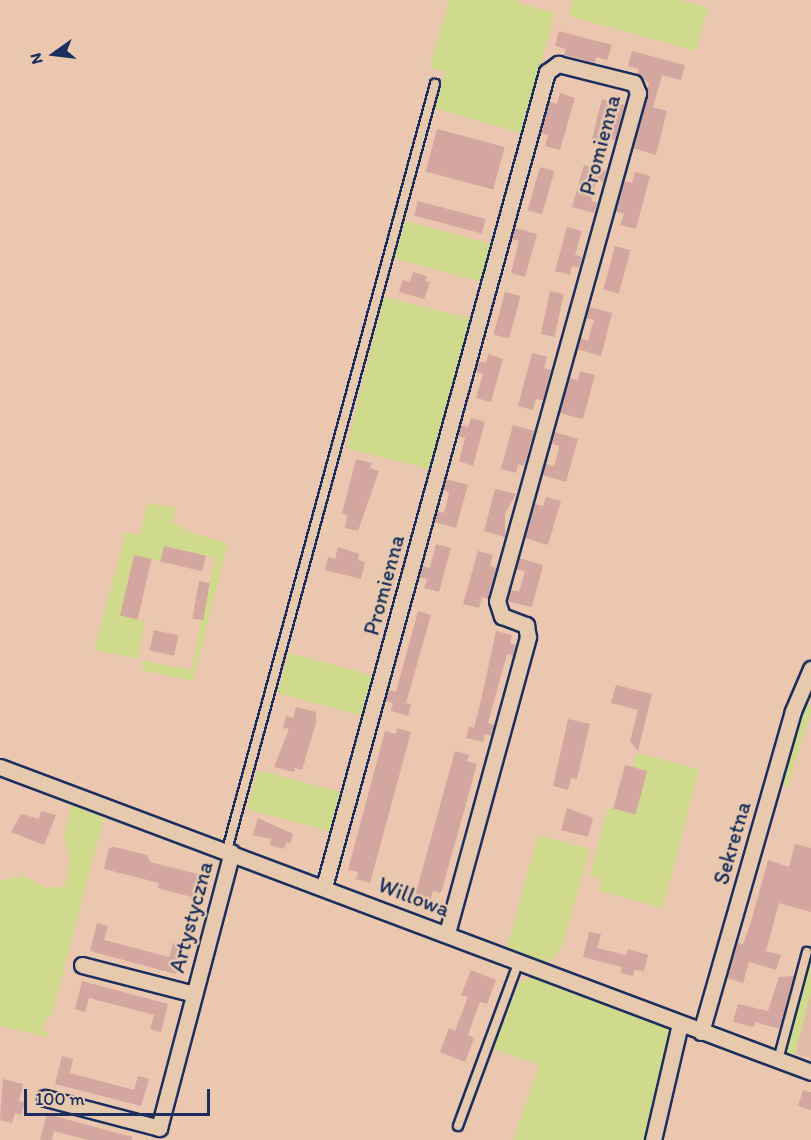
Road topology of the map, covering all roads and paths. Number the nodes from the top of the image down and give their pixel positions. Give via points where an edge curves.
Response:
1 (435, 84) dead end
2 (811, 669) edge
3 (0, 767) edge
4 (230, 851) junction
5 (324, 887) junction
6 (447, 934) junction
7 (807, 952) dead end
8 (519, 961) junction
9 (82, 965) dead end
10 (194, 994) junction
11 (680, 1024) junction
12 (701, 1032) junction
13 (778, 1060) junction
14 (811, 1072) edge
15 (45, 1098) dead end
16 (458, 1126) dead end
17 (653, 1140) edge

1 - 4 lane
2 - 12 street, Sekretna via 793,711
3 - 4 street, Willowa
4 - 5 street, Willowa
4 - 10 street, Artystyczna
5 - 6 street, Willowa
5 - 6 street, Promienna via 547,72 558,64 634,83 638,93 497,602 502,616 526,625 528,637
6 - 8 street, Willowa
7 - 13 lane
8 - 11 street, Willowa
8 - 16 lane
9 - 10 street, Artystyczna
10 - 15 street, Artystyczna via 159,1128
11 - 12 street, Willowa
11 - 17 street
12 - 13 street, Willowa
13 - 14 street, Willowa

